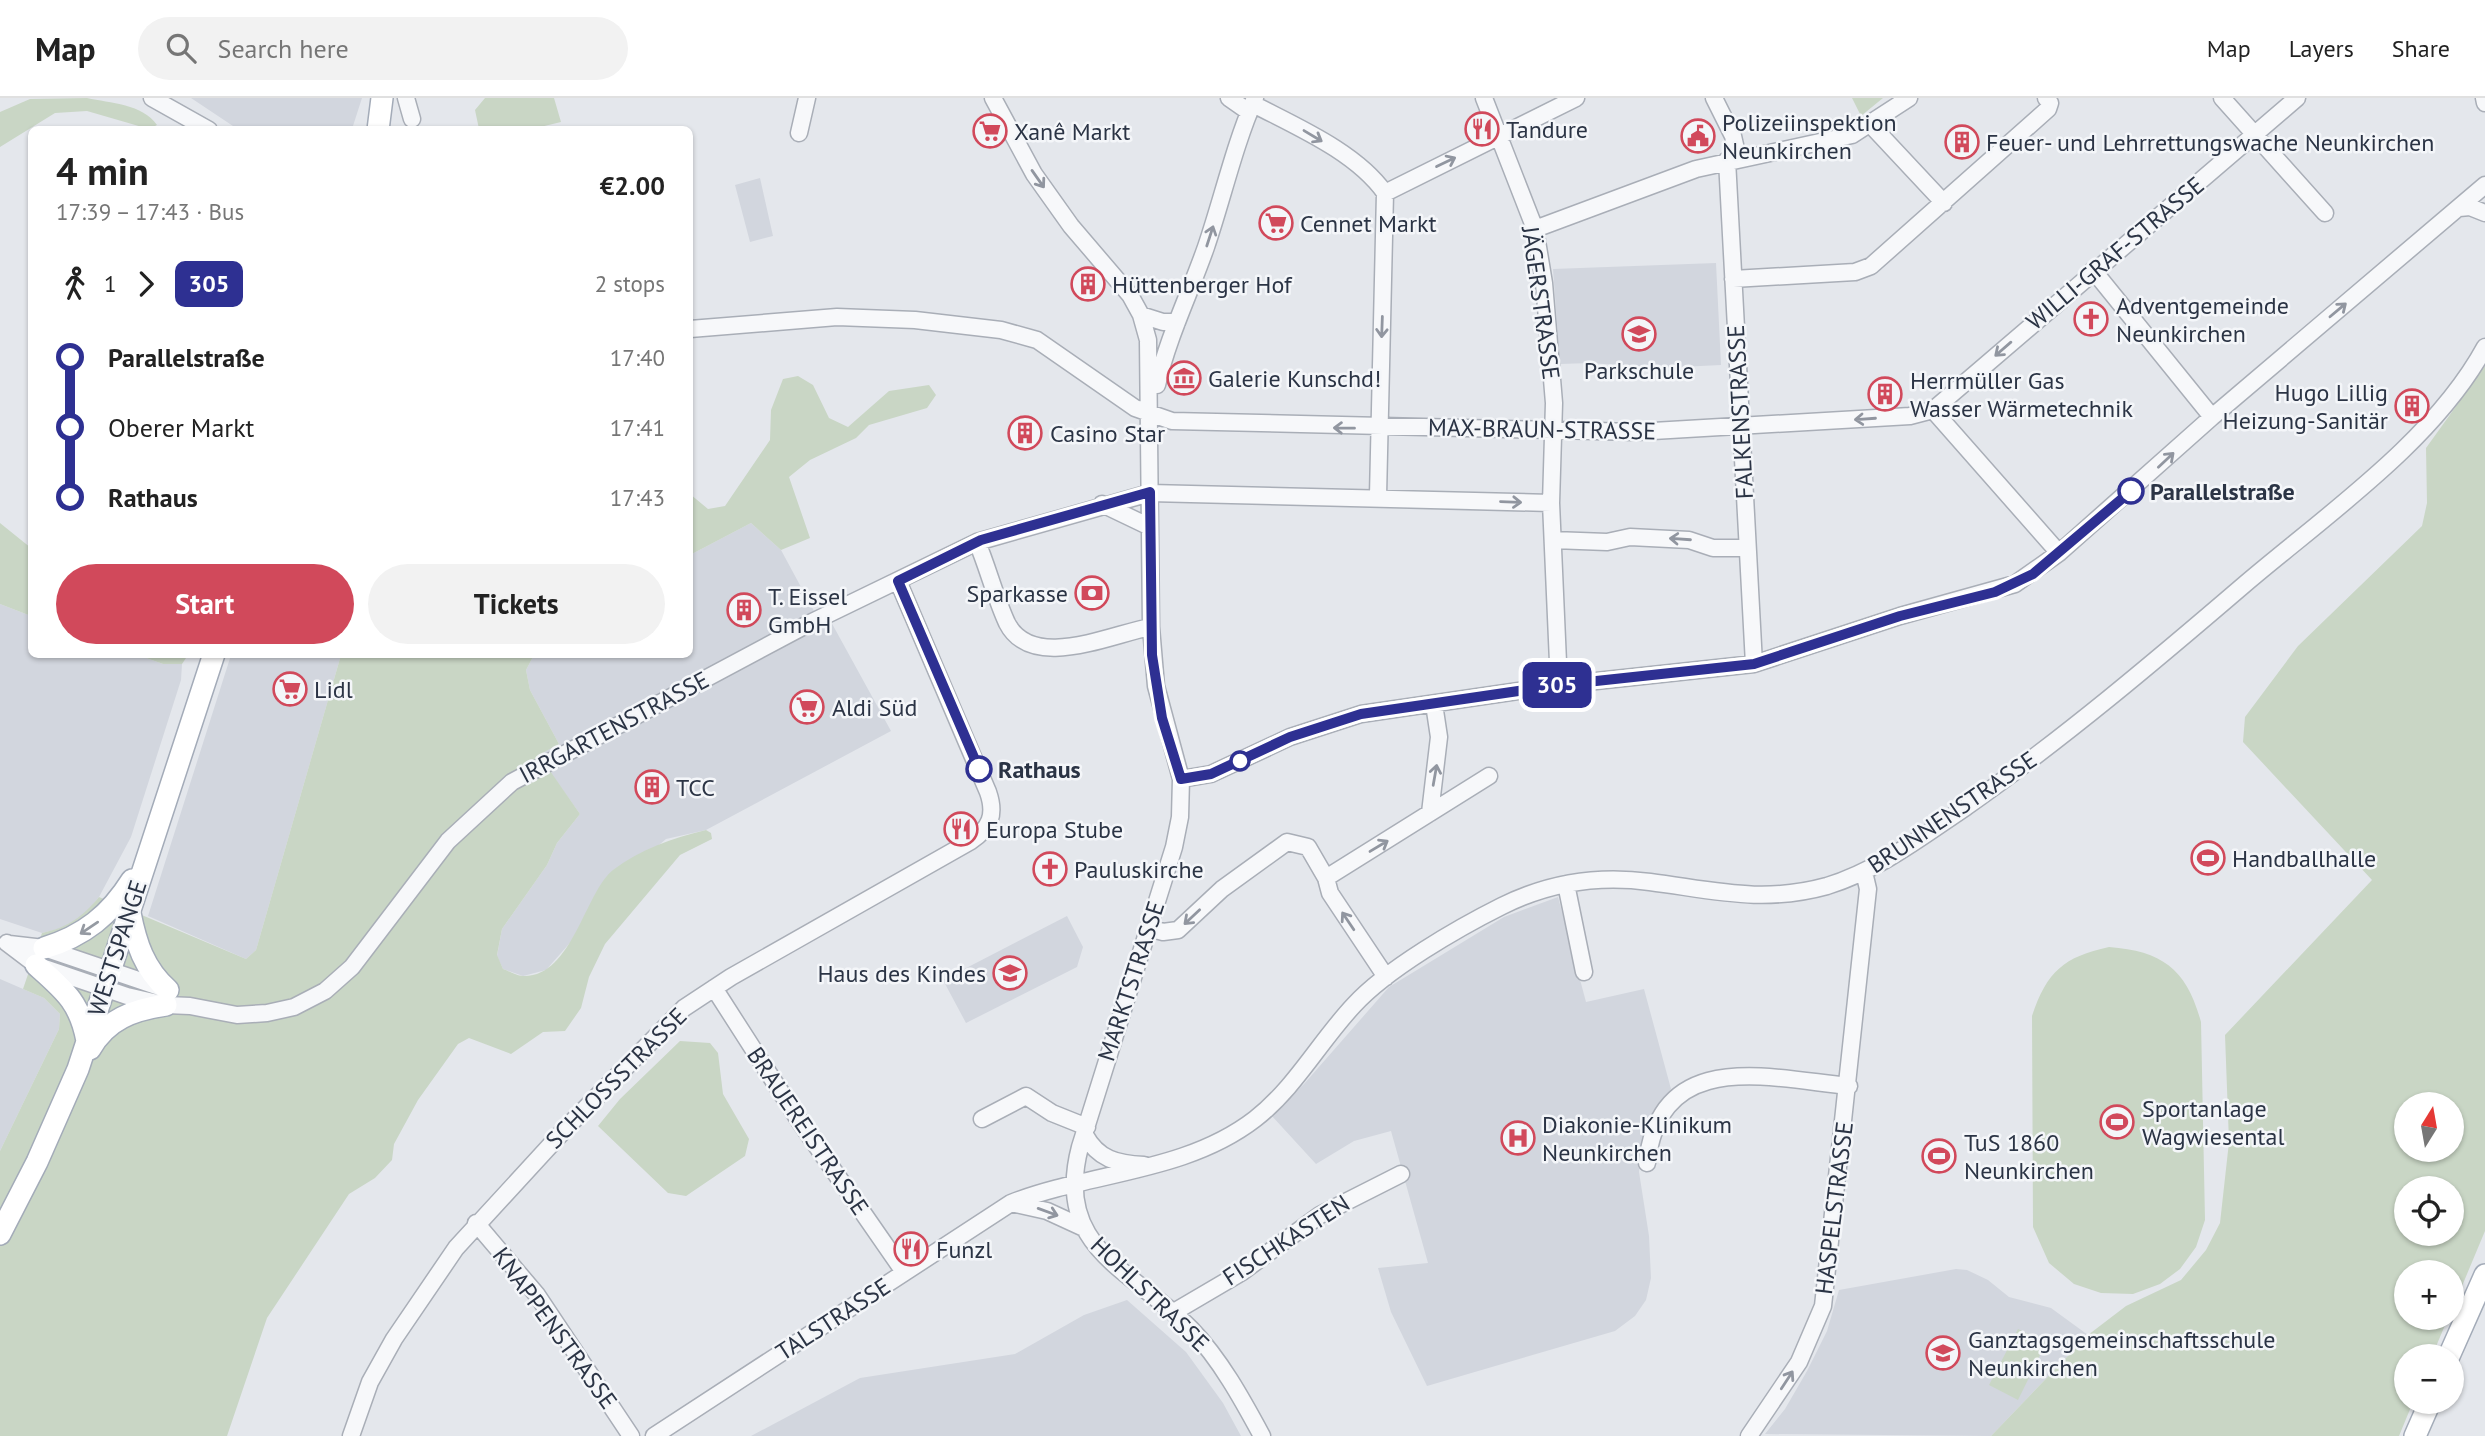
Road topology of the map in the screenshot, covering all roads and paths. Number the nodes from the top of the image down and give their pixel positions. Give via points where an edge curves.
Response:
1 (152, 98) edge
2 (407, 98) edge
3 (807, 98) edge
4 (993, 98) edge
5 (1229, 98) edge
6 (1484, 98) edge
7 (1576, 98) edge
8 (1714, 98) edge
9 (1909, 98) edge
10 (2046, 98) edge
11 (2222, 98) edge
12 (2297, 98) edge
13 (1252, 105) edge
14 (412, 119) dead end
15 (1871, 125) junction
16 (202, 126) edge
17 (800, 133) dead end
18 (2255, 135) junction
19 (1500, 136) junction
20 (1733, 159) junction
21 (2485, 185) edge
22 (1385, 193) junction
23 (1944, 203) junction
24 (2459, 208) junction
25 (2325, 213) dead end
26 (2485, 213) edge
27 (1535, 229) junction
28 (2093, 270) junction
29 (1733, 279) junction
30 (1141, 315) junction
31 (1177, 322) junction
32 (693, 329) edge
33 (2485, 347) edge
34 (1933, 410) junction
35 (1151, 411) junction
36 (2212, 417) junction
37 (1379, 426) junction
38 (1741, 427) junction
39 (1554, 432) junction
40 (1150, 492) junction
41 (1378, 496) junction
42 (1551, 503) junction
43 (1102, 504) junction
44 (1150, 527) junction
45 (1553, 540) junction
46 (977, 542) junction
47 (1746, 548) junction
48 (2059, 552) junction
49 (898, 581) junction
50 (1151, 627) junction
51 (213, 658) edge
52 (1754, 664) junction
53 (1559, 685) junction
54 (1434, 704) junction
55 (1489, 776) dead end
56 (1181, 779) junction
57 (1430, 813) junction
58 (147, 858) junction
59 (1864, 872) junction
60 (1326, 878) junction
61 (1566, 884) junction
62 (130, 911) junction
63 (1149, 928) junction
64 (3, 942) edge
65 (40, 956) junction
66 (1584, 972) dead end
67 (1386, 977) junction
68 (107, 979) junction
69 (713, 988) junction
70 (167, 997) junction
71 (87, 1041) junction
72 (78, 1069) junction
73 (1849, 1086) junction
74 (982, 1119) dead end
75 (1086, 1131) junction
76 (1647, 1163) dead end
77 (1152, 1165) junction
78 (1401, 1174) dead end
79 (1073, 1183) junction
80 (1011, 1203) junction
81 (476, 1223) junction
82 (1084, 1228) junction
83 (0, 1234) edge
84 (904, 1272) junction
85 (2485, 1275) edge
86 (1174, 1312) junction
87 (2454, 1344) edge
88 (2425, 1414) edge
89 (351, 1436) edge
90 (631, 1436) edge
91 (654, 1436) edge
92 (1262, 1436) edge
93 (1749, 1436) edge
94 (2415, 1436) edge

1 - 16 street
2 - 14 street
3 - 17 street
4 -> 30 street via 1034,174
5 - 13 street
6 - 19 street, JÄGERSTRASSE
7 - 19 street
8 - 20 street, FALKENSTRASSE via 1732,136
9 - 15 street
10 - 23 street via 2048,109
11 - 18 street
12 - 18 street, WILLI-GRAF-STRASSE
13 -> 22 street via 1333,148 1376,180
31 -> 13 street
15 - 20 street via 1842,138
15 - 23 street
18 - 25 street
18 - 28 street, WILLI-GRAF-STRASSE
22 -> 19 street
19 - 27 street, JÄGERSTRASSE
20 - 27 street
20 - 29 street, FALKENSTRASSE
21 - 24 street
22 -> 37 street
23 - 29 street via 1862,271
24 - 26 street
36 -> 24 street
27 - 39 street, JÄGERSTRASSE via 1549,335
28 -> 34 street, WILLI-GRAF-STRASSE
28 - 36 street
29 - 38 street, FALKENSTRASSE
30 - 31 street
30 - 35 street via 1148,340
31 - 35 street
32 - 35 street, MAX-BRAUN-STRASSE via 837,317 1001,330 1048,346 1135,408
33 - 59 street, BRUNNENSTRASSE via 2440,412 2410,443 2117,695 1981,796
34 -> 38 street, MAX-BRAUN-STRASSE via 1910,416
34 - 48 street
37 -> 35 street, MAX-BRAUN-STRASSE via 1172,421
35 - 40 street, MARKTSTRASSE
48 -> 36 street
37 - 39 street, MAX-BRAUN-STRASSE
37 - 41 street
38 - 39 street, MAX-BRAUN-STRASSE
38 - 47 street, FALKENSTRASSE
39 - 42 street, JÄGERSTRASSE
40 - 41 street, IRRGARTENSTRASSE
40 - 43 street, IRRGARTENSTRASSE
40 - 44 street, MARKTSTRASSE
41 -> 42 street, IRRGARTENSTRASSE
42 - 45 street, JÄGERSTRASSE
43 - 44 street
43 - 46 street, IRRGARTENSTRASSE
44 - 50 street, MARKTSTRASSE
47 -> 45 street via 1630,537 1607,542
45 - 53 street, JÄGERSTRASSE
46 - 49 street, IRRGARTENSTRASSE
46 - 50 street via 1008,624 1028,644 1052,649 1078,646
47 - 52 street, FALKENSTRASSE
48 - 52 street via 2033,574 1995,592 1900,616
49 - 69 street, SCHLOSSSTRASSE via 992,802 991,821 971,841
49 - 70 street, IRRGARTENSTRASSE via 512,782 448,841 352,967 325,991 294,1007 237,1015
50 - 56 street, MARKTSTRASSE via 1156,686
51 - 58 main road, WESTSPANGE
52 - 53 street
53 - 54 street
54 - 56 street via 1344,718 1211,774
57 -> 54 street via 1439,737
55 - 57 street
56 - 63 street, MARKTSTRASSE via 1174,847
60 -> 57 street
58 - 62 main road, WESTSPANGE
58 -> 65 main road via 101,920
59 - 61 street, BRUNNENSTRASSE via 1824,887 1771,895 1717,894 1648,881 1606,879
59 - 73 street, HASPELSTRASSE via 1868,889
60 -> 63 street via 1308,847 1287,842 1222,889 1178,930
67 -> 60 street via 1330,893
61 - 66 street
61 - 67 street, BRUNNENSTRASSE via 1502,906
62 - 68 main road, WESTSPANGE
62 - 70 main road via 136,946
63 - 75 street, MARKTSTRASSE
64 - 65 street, IRRGARTENSTRASSE
65 - 68 street, IRRGARTENSTRASSE
65 - 71 main road via 70,996 84,1023
67 - 77 street, BRUNNENSTRASSE via 1350,1008 1279,1097 1254,1119 1211,1144
68 - 70 street, IRRGARTENSTRASSE
68 - 71 main road, WESTSPANGE
69 - 81 street, SCHLOSSSTRASSE via 657,1034
69 - 84 street, BRAUEREISTRASSE
70 - 72 main road via 111,1024
71 - 72 main road, WESTSPANGE
72 - 83 main road, WESTSPANGE
73 - 76 street, HASPELSTRASSE via 1738,1074 1714,1077 1679,1095 1665,1111 1655,1129
93 -> 73 street, HASPELSTRASSE via 1799,1362 1816,1324 1826,1286
74 - 75 street via 1026,1096
75 - 77 street, BRUNNENSTRASSE via 1092,1148 1105,1157
75 - 79 street, MARKTSTRASSE
77 - 79 street, BRUNNENSTRASSE via 1108,1179
78 - 86 street, FISCHKASTEN via 1320,1214 1242,1272
79 - 80 street, TALSTRASSE
79 - 82 street, HOHLSTRASSE
80 -> 82 street via 1047,1211
80 - 84 street, TALSTRASSE
81 - 89 street, SCHLOSSSTRASSE via 394,1339 370,1382
81 - 90 street, KNAPPENSTRASSE via 537,1295
82 - 86 street, HOHLSTRASSE via 1118,1268
84 - 91 street, TALSTRASSE
85 - 87 main road
86 - 92 street, HOHLSTRASSE via 1210,1352
88 - 94 main road

